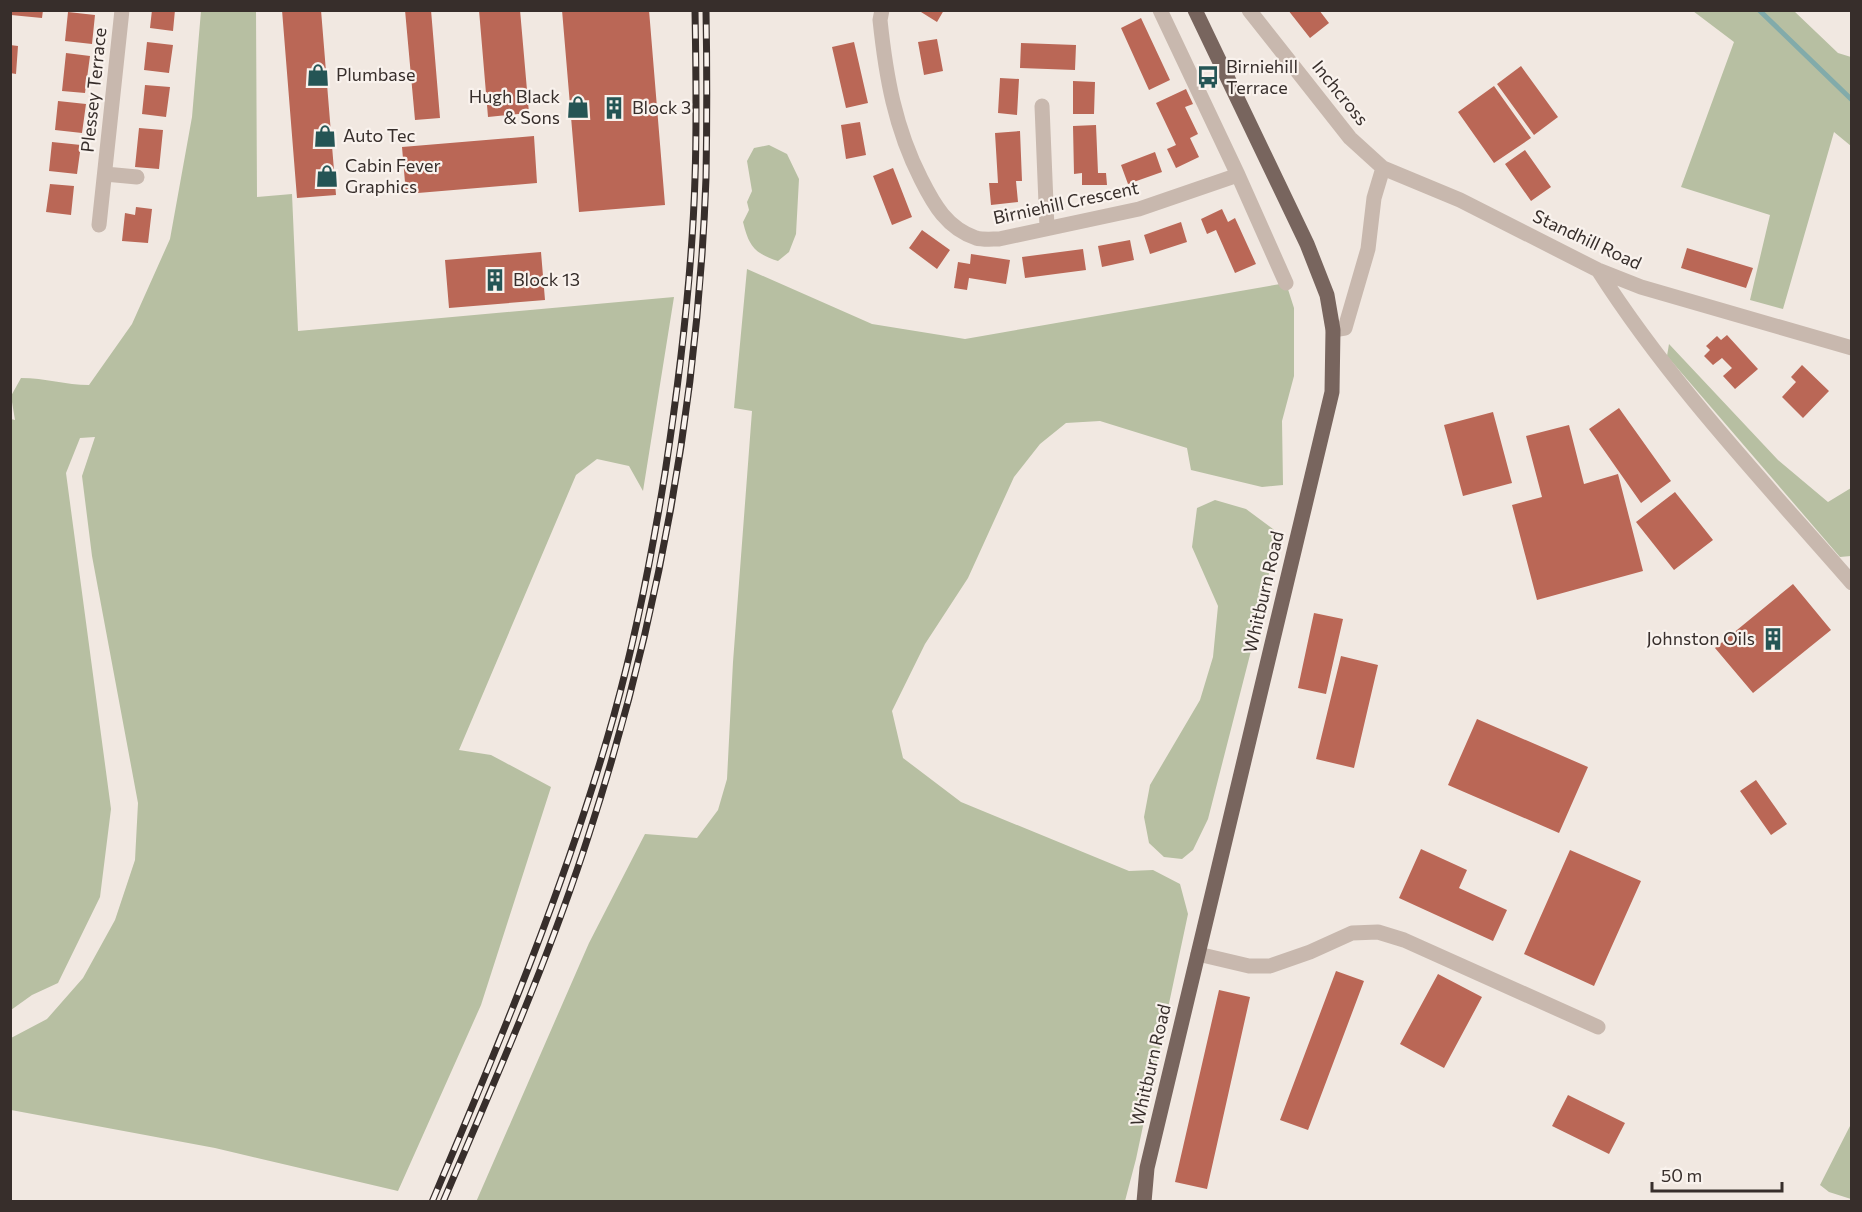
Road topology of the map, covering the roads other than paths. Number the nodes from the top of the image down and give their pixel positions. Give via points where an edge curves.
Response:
1 (122, 10) edge
2 (882, 10) edge
3 (1160, 10) edge
4 (1195, 10) edge
5 (1249, 10) edge
6 (1042, 106) dead end
7 (1383, 168) junction
8 (105, 174) junction
9 (1238, 175) junction
10 (137, 177) dead end
11 (99, 225) dead end
12 (1047, 228) junction
13 (1598, 270) junction
14 (1286, 283) dead end
15 (1333, 330) junction
16 (1851, 348) edge
17 (1851, 583) edge
18 (1198, 954) junction
19 (1598, 1027) dead end
20 (1144, 1202) edge

1 - 8 street, Plessey Terrace
2 - 12 street, Birniehill Crescent via 880,20 892,101 907,152 942,216 977,238 999,239
3 - 9 street
4 - 15 main road, Whitburn Road via 1308,244 1327,295
5 - 7 street, Inchcross via 1350,138
6 - 12 street
7 - 13 street, Standhill Road via 1460,200
7 - 15 street via 1374,198 1368,249 1345,328
8 - 10 street, Plessey Terrace
8 - 11 street, Plessey Terrace
9 - 12 street, Birniehill Crescent via 1139,209
9 - 14 street
13 - 16 street, Standhill Road via 1641,287
13 - 17 street via 1684,389
15 - 18 main road, Whitburn Road via 1332,392
18 - 19 street via 1249,966 1270,966 1352,933 1378,932
18 - 20 main road, Whitburn Road via 1147,1168

